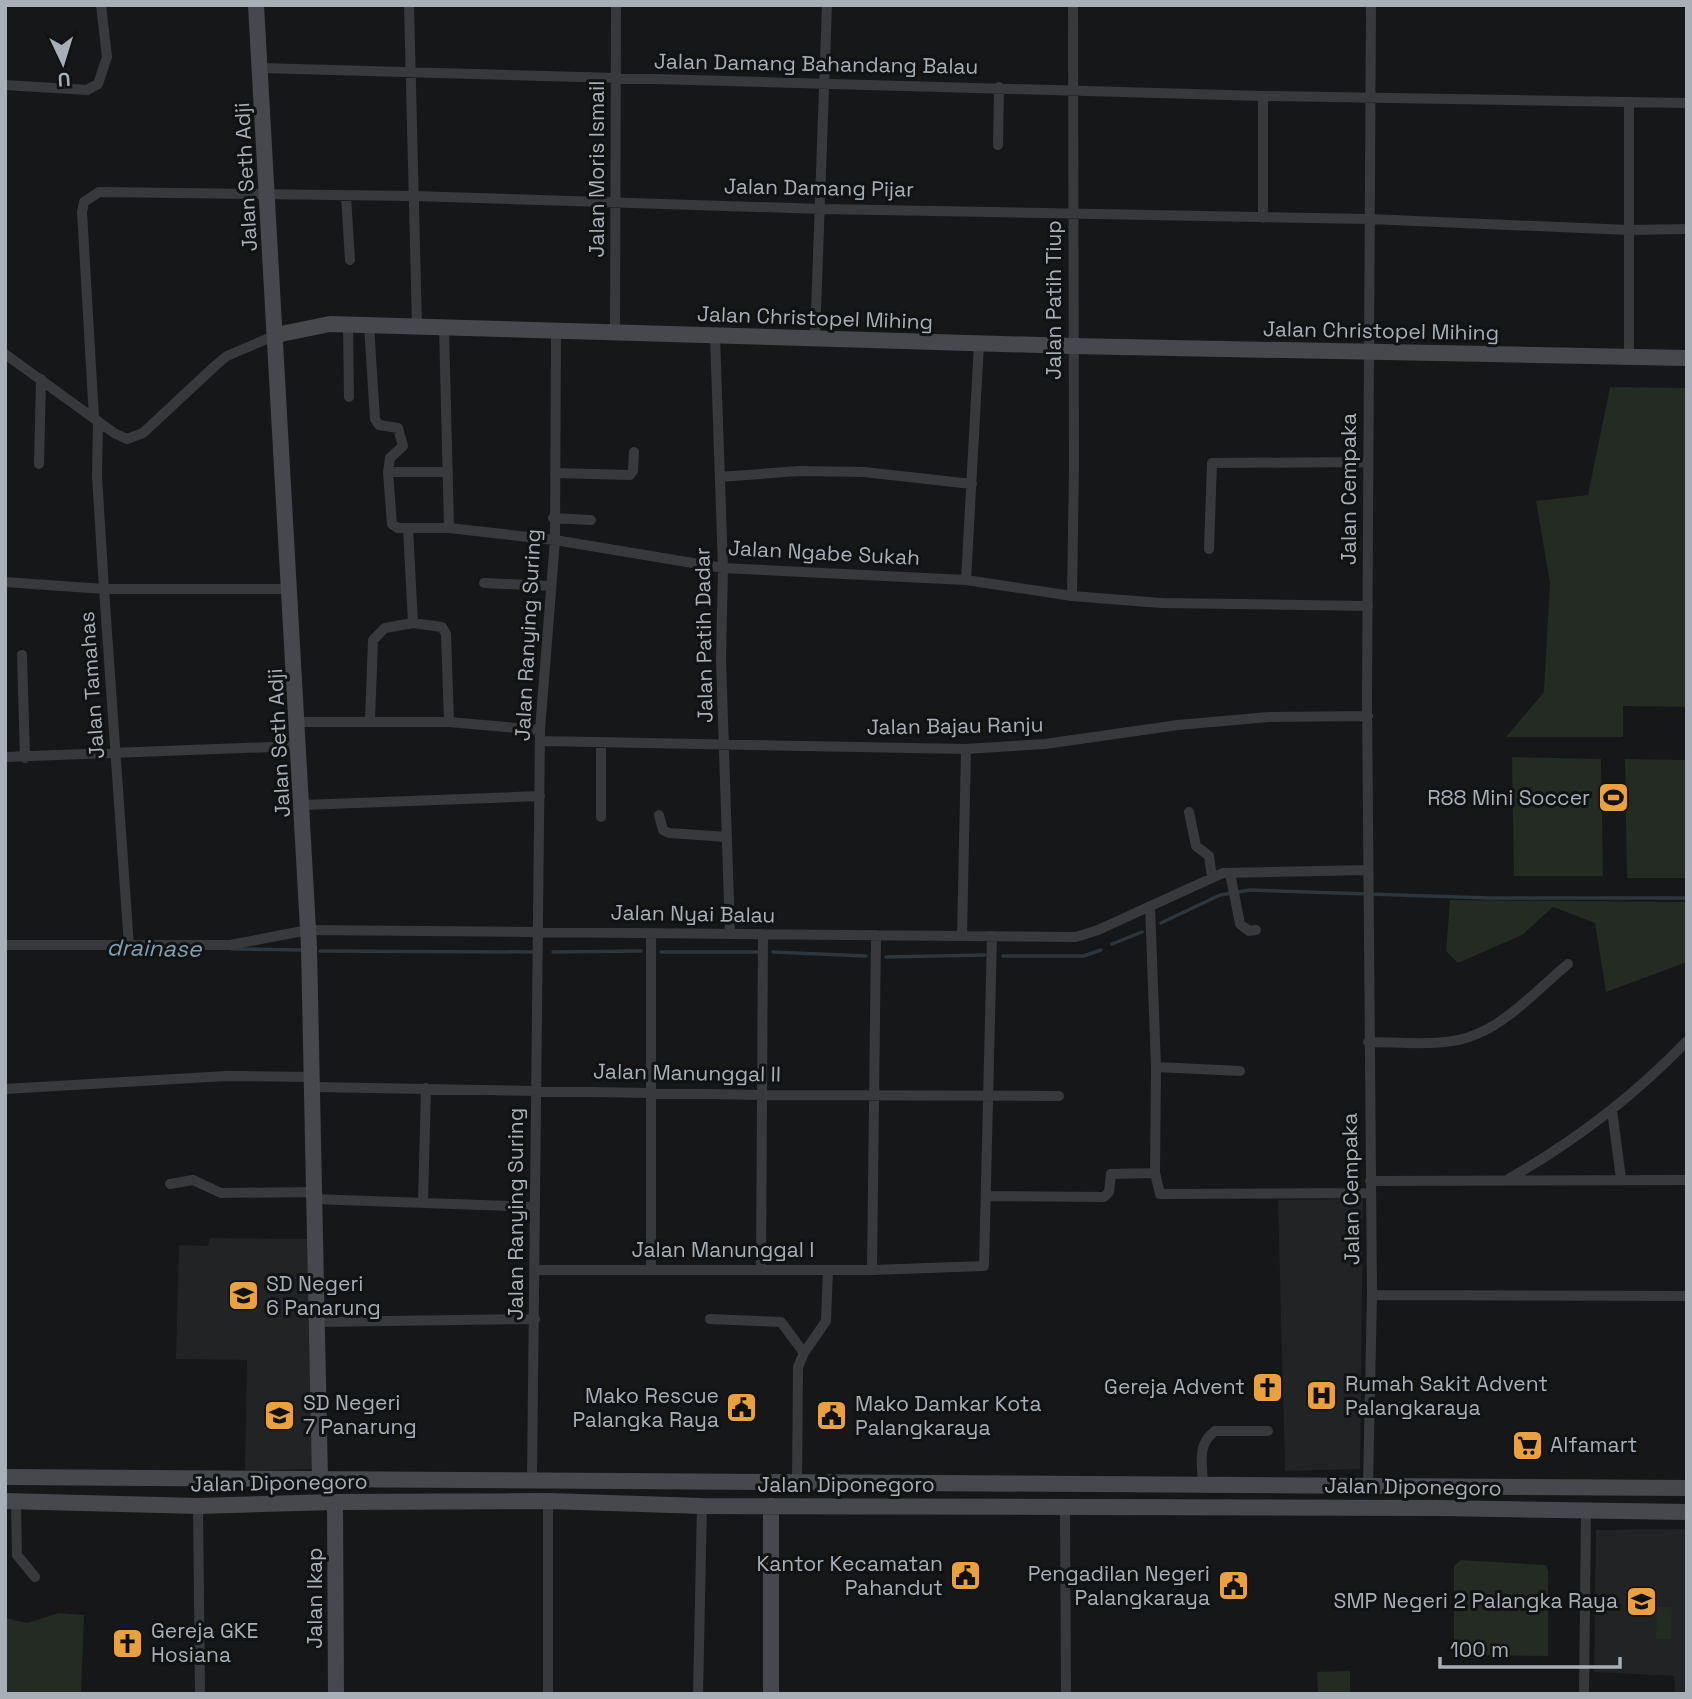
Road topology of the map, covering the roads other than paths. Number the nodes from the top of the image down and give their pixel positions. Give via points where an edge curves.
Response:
1 (101, 5) edge
2 (256, 5) edge
3 (409, 5) edge
4 (616, 5) edge
5 (827, 5) edge
6 (1073, 5) edge
7 (1371, 5) edge
8 (261, 68) junction
9 (412, 72) junction
10 (616, 78) junction
11 (823, 82) junction
12 (5, 85) edge
13 (999, 87) junction
14 (1073, 89) junction
15 (1371, 95) junction
16 (1263, 96) junction
17 (1629, 103) junction
18 (1687, 103) edge
19 (998, 145) dead end
20 (268, 195) junction
21 (346, 196) junction
22 (414, 196) junction
23 (88, 198) joint
24 (617, 202) junction
25 (822, 209) junction
26 (1073, 215) junction
27 (1263, 218) junction
28 (1369, 219) junction
29 (1687, 229) edge
30 (1629, 230) junction
31 (350, 260) dead end
32 (348, 325) junction
33 (369, 326) junction
34 (416, 327) junction
35 (443, 327) junction
36 (556, 331) junction
37 (615, 334) junction
38 (276, 335) junction
39 (715, 336) junction
40 (815, 339) junction
41 (979, 344) junction
42 (1072, 346) junction
43 (1368, 352) junction
44 (5, 354) edge
45 (1629, 357) junction
46 (1687, 358) edge
47 (41, 379) junction
48 (349, 397) dead end
49 (96, 419) junction
50 (634, 453) dead end
51 (1368, 462) junction
52 (39, 464) dead end
53 (388, 472) junction
54 (448, 472) junction
55 (555, 473) junction
56 (720, 477) junction
57 (972, 484) junction
58 (553, 519) junction
59 (591, 520) dead end
60 (408, 528) junction
61 (449, 528) junction
62 (555, 540) junction
63 (1209, 549) dead end
64 (723, 568) junction
65 (967, 580) junction
66 (5, 582) edge
67 (484, 583) dead end
68 (551, 586) junction
69 (104, 589) junction
70 (291, 589) junction
71 (1072, 596) junction
72 (1368, 606) junction
73 (413, 623) junction
74 (22, 655) dead end
75 (1368, 716) junction
76 (370, 720) junction
77 (298, 722) junction
78 (449, 722) junction
79 (541, 735) junction
80 (601, 744) junction
81 (725, 745) junction
82 (299, 746) junction
83 (966, 749) junction
84 (117, 754) junction
85 (5, 757) edge
86 (25, 758) junction
87 (540, 796) junction
88 (303, 805) junction
89 (1189, 811) dead end
90 (659, 815) dead end
91 (601, 817) dead end
92 (727, 837) junction
93 (1368, 870) junction
94 (1212, 877) junction
95 (1231, 881) junction
96 (1151, 914) junction
97 (1256, 930) dead end
98 (730, 934) junction
99 (962, 936) junction
100 (309, 939) junction
101 (538, 940) junction
102 (651, 941) junction
103 (764, 941) junction
104 (5, 944) edge
105 (876, 944) junction
106 (992, 944) junction
107 (129, 946) junction
108 (1568, 964) dead end
109 (1687, 1041) edge
110 (1368, 1042) junction
111 (1156, 1067) junction
112 (1240, 1070) dead end
113 (314, 1082) junction
114 (426, 1088) junction
115 (5, 1089) edge
116 (536, 1089) junction
117 (652, 1092) junction
118 (874, 1093) junction
119 (764, 1095) junction
120 (988, 1095) junction
121 (1059, 1096) dead end
122 (1612, 1110) junction
123 (1155, 1173) junction
124 (1507, 1179) junction
125 (1621, 1179) junction
126 (1687, 1180) edge
127 (1370, 1181) junction
128 (170, 1184) dead end
129 (1370, 1193) junction
130 (314, 1196) junction
131 (987, 1196) junction
132 (423, 1203) junction
133 (535, 1207) junction
134 (651, 1268) junction
135 (761, 1268) junction
136 (534, 1270) junction
137 (828, 1270) junction
138 (872, 1270) junction
139 (1372, 1295) junction
140 (1687, 1296) edge
141 (535, 1319) junction
142 (710, 1319) dead end
143 (316, 1322) junction
144 (804, 1353) junction
145 (1268, 1431) dead end
146 (49, 1476) junction
147 (5, 1477) edge
148 (110, 1477) junction
149 (320, 1479) junction
150 (532, 1479) junction
151 (797, 1482) junction
152 (917, 1483) junction
153 (1203, 1483) junction
154 (1248, 1484) junction
155 (1368, 1484) junction
156 (1687, 1488) edge
157 (11, 1501) edge
158 (548, 1501) junction
159 (50, 1502) junction
160 (335, 1502) junction
161 (110, 1504) junction
162 (198, 1506) junction
163 (702, 1506) junction
164 (771, 1506) junction
165 (916, 1507) junction
166 (1065, 1507) junction
167 (1249, 1507) junction
168 (1368, 1508) junction
169 (1586, 1511) junction
170 (1687, 1512) edge
171 (35, 1577) dead end
172 (200, 1694) edge
173 (336, 1694) edge
174 (548, 1694) edge
175 (698, 1694) edge
176 (771, 1694) edge
177 (1066, 1694) edge
178 (1584, 1694) edge

1 - 12 street via 107,57 98,84 87,90
2 - 8 main road, Jalan Seth Adji
3 - 9 street
4 - 10 street, Jalan Moris Ismail
5 - 11 street
6 - 14 street, Jalan Patih Tiup
7 - 15 street, Jalan Cempaka
8 - 9 street, Jalan Damang Bahandang Balau
8 - 20 main road, Jalan Seth Adji
9 - 10 street, Jalan Damang Bahandang Balau
9 - 22 street
10 - 11 street, Jalan Damang Bahandang Balau
10 - 24 street, Jalan Moris Ismail
11 - 13 street, Jalan Damang Bahandang Balau
11 - 25 street
13 - 14 street, Jalan Damang Bahandang Balau
13 - 19 street
14 - 16 street, Jalan Damang Bahandang Balau
14 - 26 street, Jalan Patih Tiup
15 - 16 street, Jalan Damang Bahandang Balau
15 - 17 street, Jalan Damang Bahandang Balau
15 - 28 street, Jalan Cempaka
16 - 27 street
17 - 18 street, Jalan Damang Bahandang Balau
17 - 30 street
20 - 21 street, Jalan Damang Pijar
20 - 23 street, Jalan Damang Pijar via 126,190 99,192
20 - 38 main road, Jalan Seth Adji
21 - 22 street, Jalan Damang Pijar
21 - 31 street
22 - 24 street, Jalan Damang Pijar
22 - 34 street
23 - 49 street, Jalan Tamahas via 82,212
24 - 25 street, Jalan Damang Pijar
24 - 37 street, Jalan Moris Ismail
25 - 26 street, Jalan Damang Pijar via 970,209
25 - 40 street
26 - 27 street, Jalan Damang Pijar
26 - 42 street, Jalan Patih Tiup
27 - 28 street, Jalan Damang Pijar
28 - 30 street, Jalan Damang Pijar
28 - 43 street, Jalan Cempaka
29 - 30 street, Jalan Damang Pijar
30 - 45 street
32 - 33 main road, Jalan Christopel Mihing
32 - 38 main road, Jalan Christopel Mihing via 315,326
32 - 48 street
33 - 34 main road, Jalan Christopel Mihing
33 - 53 street via 375,419 379,425 398,428 403,446 390,458
34 - 35 main road, Jalan Christopel Mihing
35 - 36 main road, Jalan Christopel Mihing
35 - 54 street
36 - 37 main road, Jalan Christopel Mihing
36 - 55 street, Jalan Ranying Suring
37 - 39 main road, Jalan Christopel Mihing
38 - 49 street, Jalan Christopel Mihing via 216,365 137,437 123,437
38 - 70 main road, Jalan Seth Adji
39 - 40 main road, Jalan Christopel Mihing
39 - 56 street, Jalan Patih Dadar
40 - 41 main road, Jalan Christopel Mihing
41 - 42 main road, Jalan Christopel Mihing
41 - 57 street
42 - 43 main road, Jalan Christopel Mihing
42 - 71 street, Jalan Patih Tiup
43 - 45 main road, Jalan Christopel Mihing
43 - 51 street, Jalan Cempaka
44 - 47 street, Jalan Christopel Mihing
45 - 46 main road, Jalan Christopel Mihing
47 - 49 street, Jalan Christopel Mihing
47 - 52 street
49 - 69 street, Jalan Tamahas
50 - 55 street via 630,475
51 - 63 street via 1213,463
51 - 72 street, Jalan Cempaka
53 - 54 street
53 - 60 street via 392,524
54 - 61 street
55 - 58 street, Jalan Ranying Suring
56 - 57 street via 853,471
56 - 64 street, Jalan Patih Dadar
57 - 65 street
58 - 59 street
58 - 62 street, Jalan Ranying Suring
60 - 61 street, Jalan Ngabe Sukah
60 - 73 street
61 - 62 street, Jalan Ngabe Sukah
62 - 64 street, Jalan Ngabe Sukah
62 - 68 street, Jalan Ranying Suring
64 - 65 street, Jalan Ngabe Sukah
64 - 81 street, Jalan Patih Dadar via 720,615
65 - 71 street, Jalan Ngabe Sukah
66 - 69 street
67 - 68 street
68 - 79 street, Jalan Ranying Suring
69 - 70 street
69 - 84 street, Jalan Tamahas
70 - 77 main road, Jalan Seth Adji
71 - 72 street, Jalan Ngabe Sukah via 1174,603
72 - 75 street, Jalan Cempaka
73 - 76 street via 385,628 373,640
73 - 78 street via 442,627 446,634
74 - 86 street
75 - 83 street, Jalan Bajau Ranju via 1256,718
75 - 93 street, Jalan Cempaka
76 - 77 street, Jalan Bajau Ranju
76 - 78 street, Jalan Bajau Ranju
77 - 82 main road, Jalan Seth Adji
78 - 79 street, Jalan Bajau Ranju
79 - 80 street, Jalan Bajau Ranju
79 - 87 street, Jalan Ranying Suring
80 - 81 street, Jalan Bajau Ranju
80 - 91 street
81 - 83 street, Jalan Bajau Ranju
81 - 92 street, Jalan Patih Dadar
82 - 84 street
82 - 88 main road, Jalan Seth Adji
83 - 99 street
84 - 86 street
84 - 107 street, Jalan Tamahas
85 - 86 street
87 - 88 street
87 - 101 street, Jalan Ranying Suring
88 - 100 main road, Jalan Seth Adji
89 - 94 street via 1196,846 1209,856
90 - 92 street via 663,830 669,833
92 - 98 street, Jalan Patih Dadar
93 - 95 street, Jalan Nyai Balau
93 - 110 street, Jalan Cempaka
94 - 95 street, Jalan Nyai Balau
94 - 96 street, Jalan Nyai Balau
95 - 97 street via 1240,924
96 - 106 street, Jalan Nyai Balau via 1087,935
96 - 111 street
98 - 102 street, Jalan Nyai Balau
98 - 103 street, Jalan Nyai Balau
99 - 105 street, Jalan Nyai Balau
99 - 106 street, Jalan Nyai Balau
100 - 101 street, Jalan Nyai Balau
100 - 107 street, Jalan Nyai Balau
100 - 113 main road, Jalan Seth Adji
101 - 102 street, Jalan Nyai Balau
101 - 116 street, Jalan Ranying Suring
102 - 117 street
103 - 105 street, Jalan Nyai Balau
103 - 119 street
104 - 107 street, Jalan Nyai Balau
105 - 118 street
106 - 120 street
108 - 110 street via 1495,1025 1475,1035
109 - 122 street
110 - 127 street, Jalan Cempaka
111 - 112 street
111 - 123 street
113 - 114 street, Jalan Manunggal II
113 - 115 street, Jalan Manunggal II via 226,1076
113 - 130 main road, Jalan Seth Adji
114 - 116 street, Jalan Manunggal II
114 - 132 street
116 - 117 street, Jalan Manunggal II
116 - 133 street, Jalan Ranying Suring
117 - 119 street, Jalan Manunggal II
117 - 134 street
118 - 119 street, Jalan Manunggal II
118 - 120 street, Jalan Manunggal II
118 - 138 street
119 - 135 street
120 - 121 street, Jalan Manunggal II
120 - 131 street
122 - 124 street
122 - 125 street
123 - 129 street via 1160,1194
123 - 131 street via 1111,1174 1104,1197
124 - 125 street
124 - 127 street
125 - 126 street
127 - 129 street, Jalan Cempaka
128 - 130 street via 193,1180 221,1193
129 - 139 street, Jalan Cempaka
130 - 132 street
130 - 143 main road, Jalan Seth Adji
131 - 138 street, Jalan Manunggal I via 984,1266
132 - 133 street
133 - 136 street, Jalan Ranying Suring
134 - 135 street, Jalan Manunggal I
134 - 136 street, Jalan Manunggal I
135 - 137 street, Jalan Manunggal I
136 - 141 street, Jalan Ranying Suring
137 - 138 street, Jalan Manunggal I
137 - 144 street via 826,1321
139 - 140 street
139 - 155 street, Jalan Cempaka
141 - 143 street
141 - 150 street, Jalan Ranying Suring
142 - 144 street via 781,1322
143 - 149 main road, Jalan Seth Adji
144 - 151 street via 798,1367
145 - 153 street via 1215,1431 1209,1435 1202,1447
146 - 147 main road, Jalan Diponegoro
146 - 148 main road, Jalan Diponegoro
146 - 159 main road
148 - 149 main road, Jalan Diponegoro
148 - 161 main road
149 - 150 main road, Jalan Diponegoro
150 - 151 main road, Jalan Diponegoro
151 - 152 main road, Jalan Diponegoro
152 - 153 main road, Jalan Diponegoro
152 - 165 main road
153 - 154 main road, Jalan Diponegoro
154 - 155 main road, Jalan Diponegoro
154 - 167 main road
155 - 156 main road, Jalan Diponegoro
155 - 168 main road
157 - 159 main road, Jalan Diponegoro
157 - 171 street via 17,1555
158 - 160 main road, Jalan Diponegoro
158 - 163 main road, Jalan Diponegoro
158 - 174 street
159 - 161 main road, Jalan Diponegoro
160 - 162 main road, Jalan Diponegoro
160 - 173 main road, Jalan Ikap
161 - 162 main road, Jalan Diponegoro
162 - 172 street
163 - 164 main road, Jalan Diponegoro
163 - 175 street
164 - 165 main road, Jalan Diponegoro
164 - 176 main road
165 - 166 main road, Jalan Diponegoro
166 - 167 main road, Jalan Diponegoro
166 - 177 street
167 - 168 main road, Jalan Diponegoro
168 - 169 main road, Jalan Diponegoro
169 - 170 main road, Jalan Diponegoro
169 - 178 street

